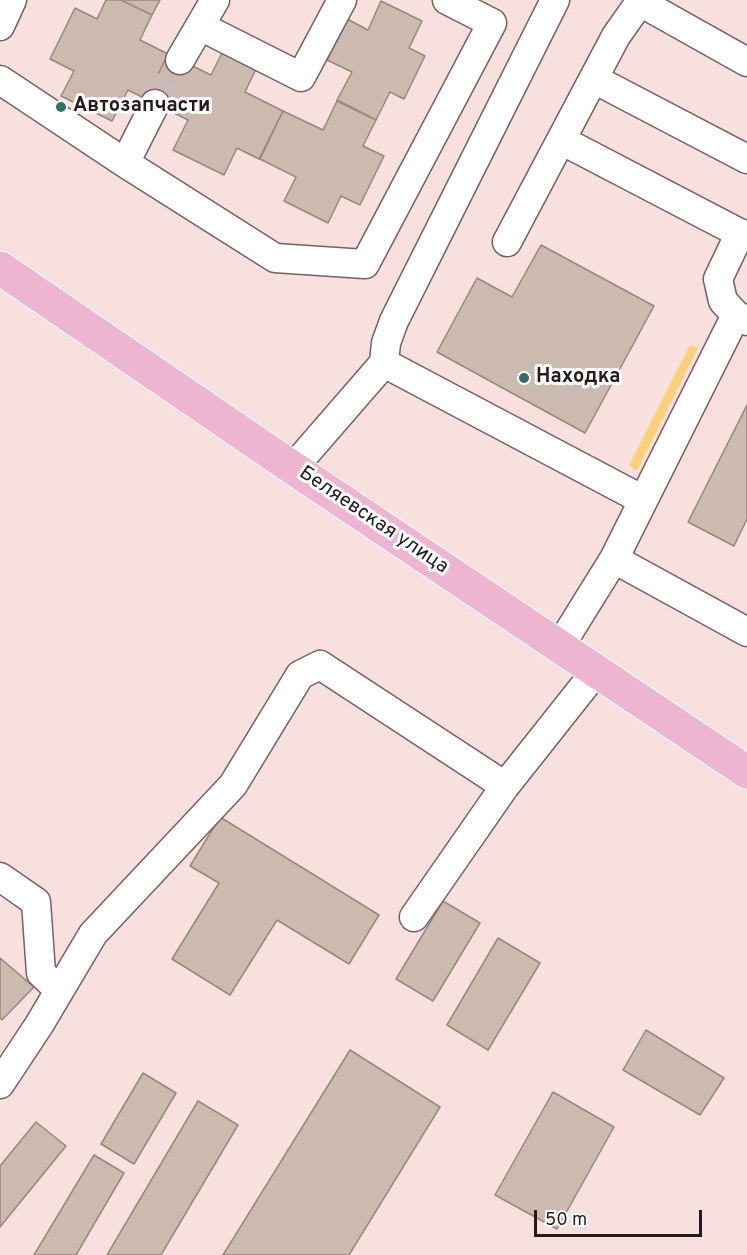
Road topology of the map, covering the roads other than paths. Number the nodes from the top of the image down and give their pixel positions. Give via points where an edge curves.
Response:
1 (12, 0) edge
2 (215, 0) edge
3 (342, 0) edge
4 (447, 0) edge
5 (555, 0) edge
6 (641, 1) edge
7 (0, 26) edge
8 (200, 26) junction
9 (180, 60) tunnel mouth
10 (747, 62) edge
11 (594, 78) junction
12 (0, 80) edge
13 (155, 104) tunnel mouth
14 (561, 140) junction
15 (747, 159) edge
16 (125, 163) junction
17 (743, 235) edge
18 (507, 242) dead end
19 (0, 268) edge
20 (741, 318) edge
21 (384, 363) junction
22 (293, 468) junction
23 (643, 500) junction
24 (614, 559) junction
25 (746, 628) edge
26 (560, 646) junction
27 (597, 670) junction
28 (747, 772) edge
29 (505, 786) junction
30 (0, 877) edge
31 (414, 917) dead end
32 (59, 990) junction
33 (0, 1084) edge

1 - 7 street
2 - 8 street
3 - 8 street via 301,77
4 - 16 street via 492,23 365,264 274,258
5 - 21 street via 394,321
6 - 10 street
6 - 11 street via 616,36
8 - 9 street
11 - 14 street
11 - 15 street
12 - 16 street
13 - 16 street
14 - 17 street
14 - 18 street
17 - 20 street via 718,279 723,301
19 - 22 main road, Беляевская улица
20 - 23 street
21 - 22 street
21 - 23 street
22 - 26 main road, Беляевская улица
23 - 24 street
24 - 25 street
24 - 26 street
26 - 27 main road, Беляевская улица
27 - 28 main road, Беляевская улица
27 - 29 street
29 - 31 street
29 - 32 street via 320,665 300,675 233,785 93,934
30 - 32 street via 36,902 40,973
32 - 33 street

